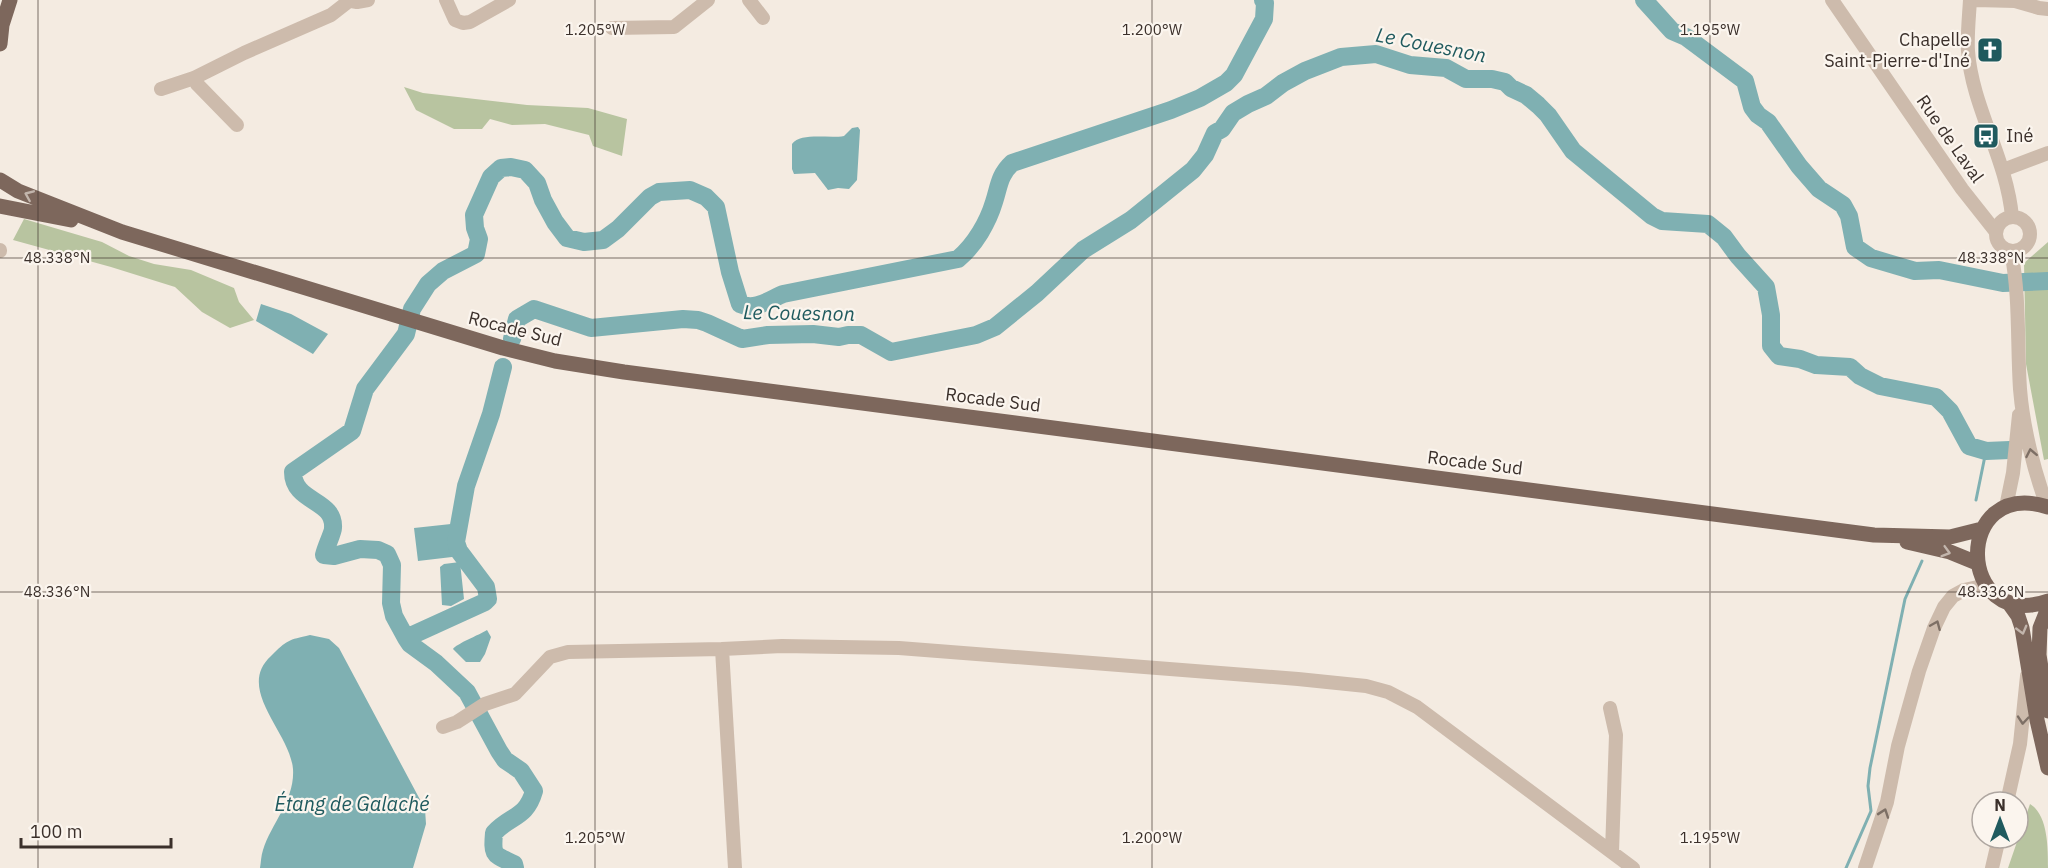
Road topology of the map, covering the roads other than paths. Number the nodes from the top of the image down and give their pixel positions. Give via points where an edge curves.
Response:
1 (368, 0) edge
2 (446, 0) edge
3 (508, 0) edge
4 (708, 0) edge
5 (749, 0) edge
6 (1832, 0) edge
7 (1970, 0) edge
8 (1976, 0) edge
9 (347, 1) edge
10 (6, 4) edge
11 (2048, 9) edge
12 (763, 18) dead end
13 (1, 26) edge
14 (612, 28) dead end
15 (0, 44) edge
16 (194, 78) junction
17 (161, 89) dead end
18 (237, 125) dead end
19 (2048, 153) edge
20 (2003, 170) junction
21 (0, 180) edge
22 (0, 206) edge
23 (2003, 224) junction
24 (122, 232) junction
25 (2014, 251) junction
26 (2021, 398) junction
27 (2048, 506) edge
28 (2006, 507) junction
29 (1982, 529) junction
30 (1874, 534) junction
31 (1977, 563) junction
32 (1987, 585) junction
33 (2048, 601) edge
34 (2008, 602) junction
35 (2048, 608) edge
36 (722, 650) junction
37 (2028, 662) junction
38 (1610, 708) dead end
39 (2048, 711) edge
40 (443, 727) dead end
41 (2048, 768) edge
42 (2010, 790) edge
43 (1996, 850) edge
44 (1612, 852) junction
45 (735, 868) edge
46 (1633, 868) edge
47 (1865, 868) edge
48 (1992, 868) edge

1 - 9 street
2 - 3 street via 455,20 463,23
4 - 14 street via 674,27
5 - 12 street
6 - 23 street, Rue de Laval via 1962,189 1979,209
7 - 20 street via 1968,52 1976,90
8 - 11 street via 2015,1
9 - 16 street via 331,15
10 - 13 main road
13 - 15 main road
16 - 17 street
16 - 18 street
19 - 20 street
20 - 23 street via 2011,203
24 -> 21 main road, Rocade Sud via 18,191
22 - 24 main road, Rocade Sud
23 - 25 street via 1998,242
23 - 25 street via 2022,220 2029,228 2026,244
24 - 30 main road, Rocade Sud via 513,351 624,372
25 - 26 street
27 -> 26 street via 2036,476
26 - 28 street
27 - 28 main road via 2020,503
28 - 29 main road
29 - 30 main road, Rocade Sud via 1950,537
29 - 31 main road
30 -> 31 main road, Rocade Sud via 1950,552
31 - 32 main road
32 - 34 main road
47 -> 32 street via 1934,628 1953,596
33 - 34 main road via 2023,605
34 -> 37 main road via 2018,616
35 - 39 main road via 2040,628 2039,655
36 - 40 street via 568,652 550,657 515,694
36 - 44 street via 782,646 899,648 1366,686 1417,707
36 - 45 street
37 - 41 main road
37 -> 42 street via 2020,744
38 - 44 street via 1616,735
43 - 48 street
44 - 46 street

